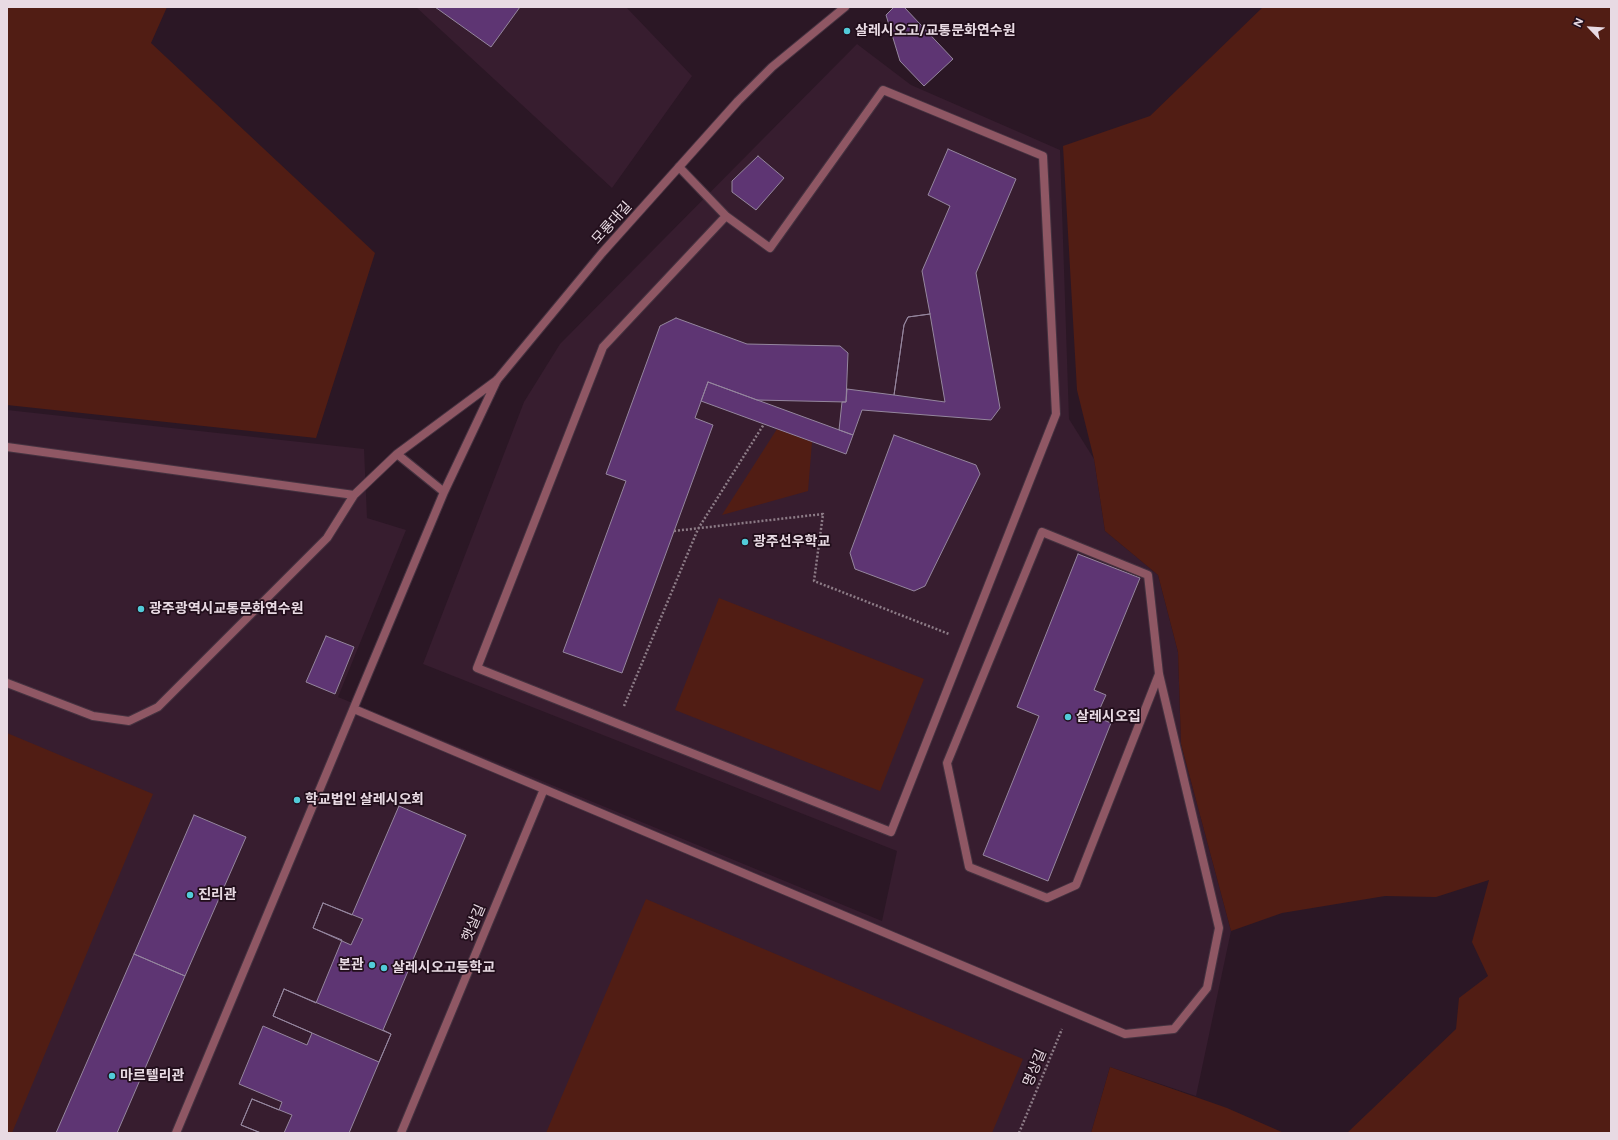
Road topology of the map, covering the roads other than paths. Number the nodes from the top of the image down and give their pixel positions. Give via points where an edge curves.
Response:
1 (845, 7) edge
2 (679, 167) junction
3 (726, 216) junction
4 (498, 380) junction
5 (7, 447) edge
6 (397, 454) junction
7 (444, 492) junction
8 (354, 495) junction
9 (1159, 674) junction
10 (7, 682) edge
11 (354, 709) junction
12 (544, 788) junction
13 (176, 1133) edge
14 (401, 1133) edge

1 - 2 street, 모룡대길 via 772,67 738,100
2 - 3 street
2 - 4 street, 모룡대길 via 602,253
3 - 3 street via 603,347 477,668 891,832 1056,414 1043,156 883,90 770,248
4 - 6 street
4 - 7 street, 모룡대길
5 - 8 street
6 - 7 street
6 - 8 street
7 - 11 street, 모룡대길
8 - 10 street via 327,538 158,707 130,721 93,716
9 - 9 street via 1148,576 1042,532 947,763 969,867 1047,898 1076,885
9 - 12 street via 1219,928 1207,988 1174,1030 1125,1034
11 - 12 street
11 - 13 street, 모룡대길
12 - 14 street, 햇살길

